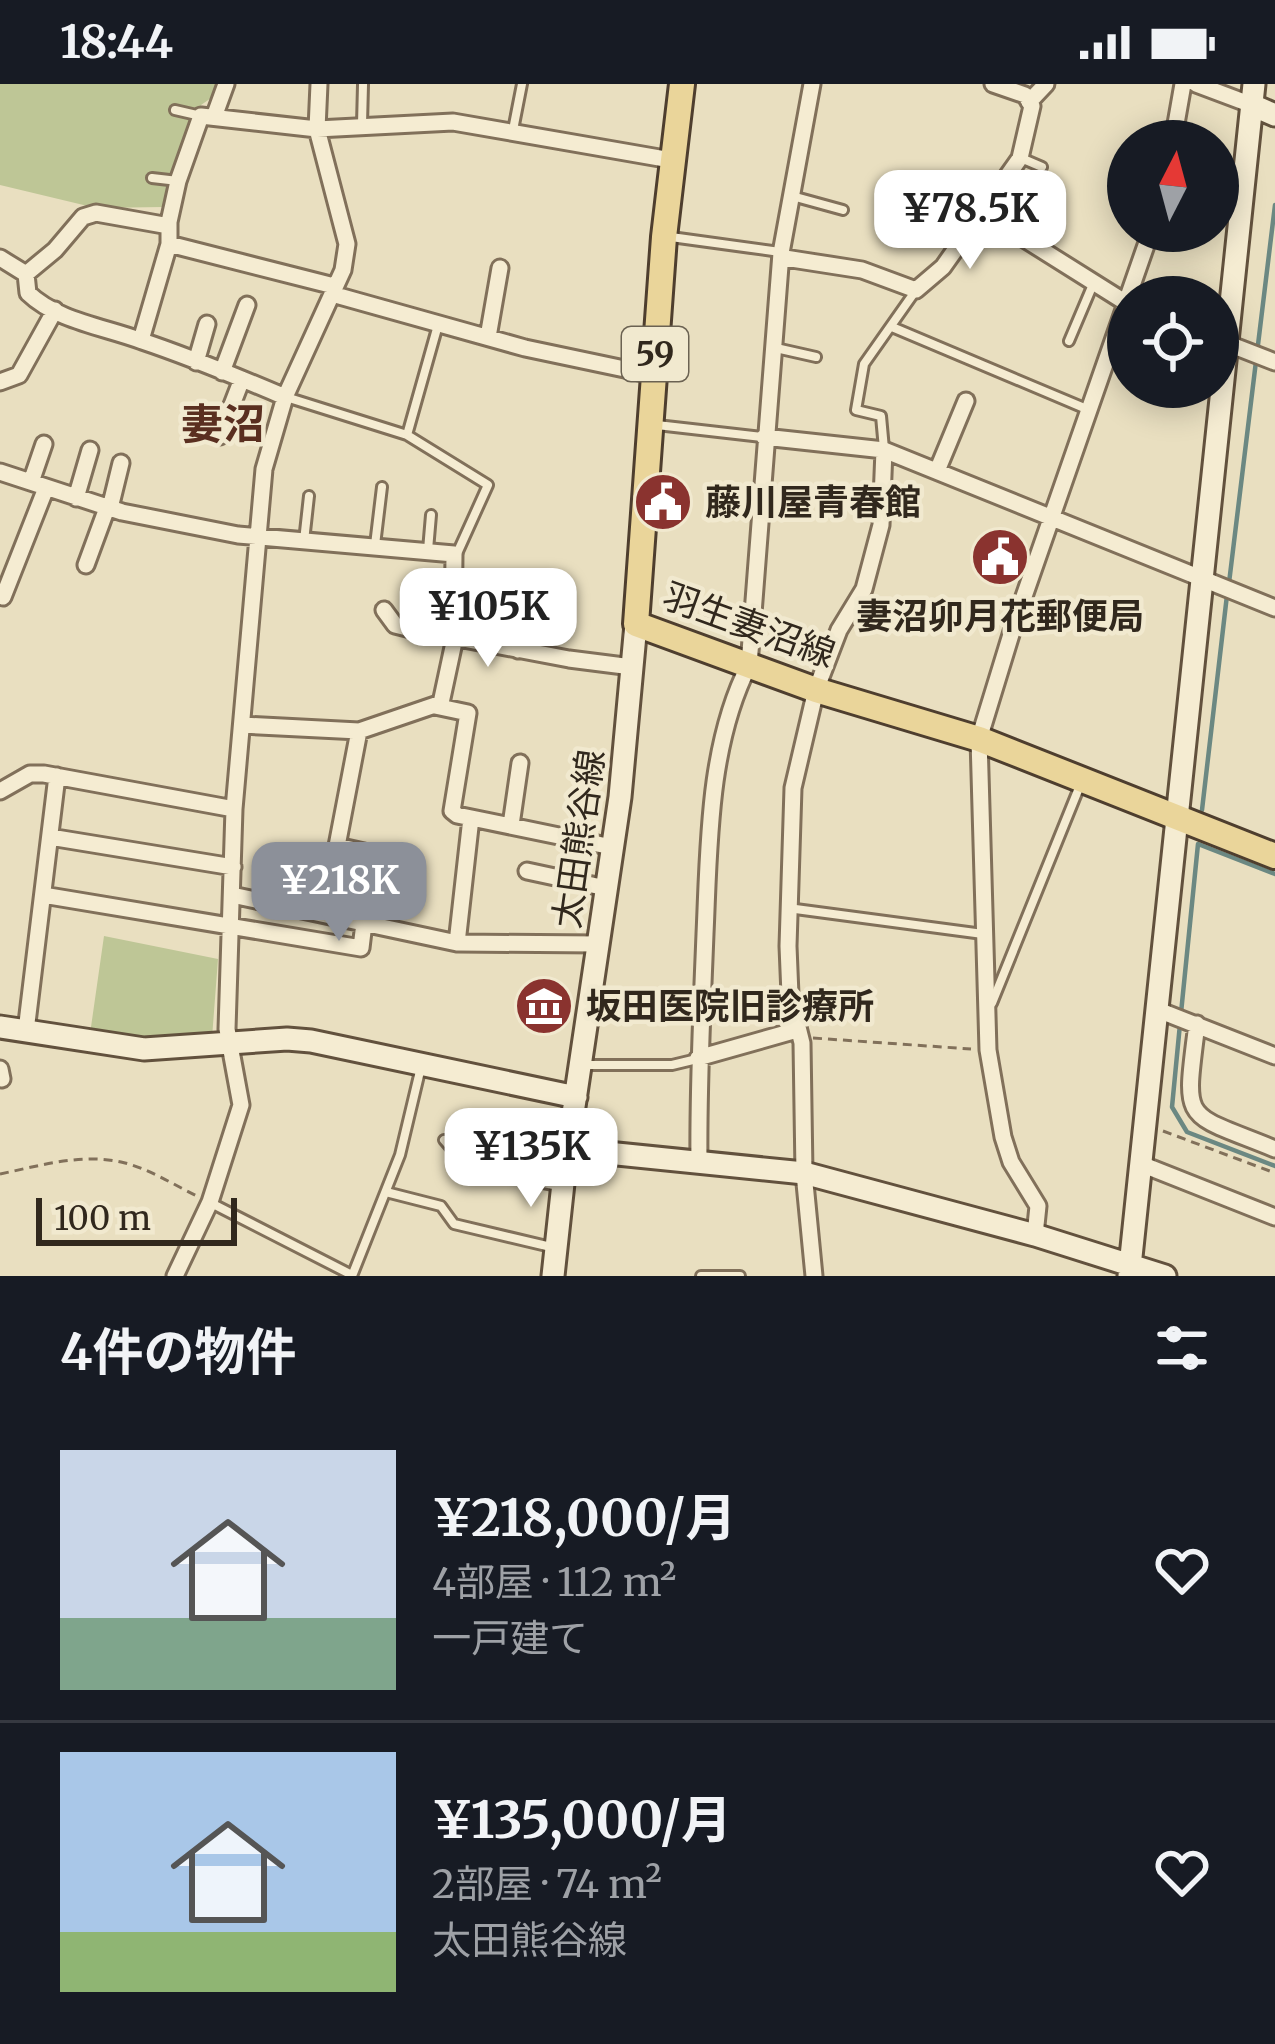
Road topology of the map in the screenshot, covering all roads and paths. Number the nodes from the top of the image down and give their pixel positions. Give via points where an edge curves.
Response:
1 (226, 84) edge
2 (319, 84) edge
3 (523, 84) edge
4 (682, 84) edge
5 (812, 84) edge
6 (993, 84) edge
7 (1046, 84) edge
8 (1184, 84) edge
9 (1196, 84) edge
10 (363, 85) edge
11 (1025, 94) edge
12 (1253, 95) edge
13 (175, 110) dead end
14 (1275, 115) edge
15 (208, 117) junction
16 (1177, 120) edge
17 (362, 124) junction
18 (317, 129) junction
19 (513, 132) junction
20 (1020, 158) junction
21 (671, 160) junction
22 (1042, 167) dead end
23 (152, 178) dead end
24 (178, 181) junction
25 (790, 196) junction
26 (843, 210) dead end
27 (980, 212) junction
28 (930, 219) dead end
29 (169, 226) junction
30 (964, 233) junction
31 (664, 236) junction
32 (169, 244) junction
33 (781, 253) junction
34 (0, 258) edge
35 (500, 268) dead end
36 (26, 274) junction
37 (1230, 276) edge
38 (1094, 282) junction
39 (1107, 289) edge
40 (333, 290) junction
41 (916, 290) junction
42 (247, 304) dead end
43 (56, 310) junction
44 (439, 323) junction
45 (208, 324) dead end
46 (892, 327) junction
47 (488, 337) junction
48 (141, 340) junction
49 (1069, 340) dead end
50 (774, 348) junction
51 (1239, 348) edge
52 (815, 357) dead end
53 (1107, 360) edge
54 (196, 362) junction
55 (1275, 362) edge
56 (222, 372) junction
57 (653, 375) junction
58 (242, 379) junction
59 (0, 382) edge
60 (285, 397) junction
61 (965, 401) dead end
62 (1216, 408) edge
63 (1089, 410) junction
64 (650, 424) junction
65 (407, 435) junction
66 (220, 436) dead end
67 (764, 437) junction
68 (44, 444) dead end
69 (90, 450) dead end
70 (884, 450) junction
71 (121, 463) dead end
72 (937, 471) junction
73 (0, 472) edge
74 (38, 485) junction
75 (382, 487) dead end
76 (309, 496) dead end
77 (76, 498) junction
78 (177, 500) dead end
79 (109, 508) junction
80 (431, 515) dead end
81 (1052, 518) junction
82 (174, 522) junction
83 (256, 538) junction
84 (304, 541) junction
85 (375, 546) junction
86 (428, 551) junction
87 (454, 561) junction
88 (86, 565) dead end
89 (1202, 578) junction
90 (527, 583) dead end
91 (3, 597) dead end
92 (1275, 608) edge
93 (384, 610) dead end
94 (710, 613) dead end
95 (636, 624) junction
96 (753, 634) junction
97 (452, 638) junction
98 (518, 650) junction
99 (749, 664) junction
100 (632, 667) junction
101 (816, 690) junction
102 (435, 706) junction
103 (242, 725) junction
104 (358, 731) junction
105 (979, 739) junction
106 (520, 763) dead end
107 (57, 776) junction
108 (1081, 781) junction
109 (0, 790) edge
110 (234, 809) junction
111 (471, 818) junction
112 (1178, 818) junction
113 (511, 825) junction
114 (50, 836) junction
115 (612, 848) junction
116 (1275, 856) edge
117 (232, 867) junction
118 (527, 871) dead end
119 (606, 888) junction
120 (43, 895) junction
121 (232, 895) junction
122 (787, 908) junction
123 (361, 922) junction
124 (231, 925) junction
125 (983, 934) junction
126 (457, 943) junction
127 (598, 944) junction
128 (1158, 1010) junction
129 (986, 1017) junction
130 (1197, 1024) junction
131 (0, 1027) edge
132 (26, 1031) junction
133 (798, 1033) junction
134 (229, 1044) junction
135 (988, 1051) junction
136 (1275, 1056) edge
137 (698, 1058) junction
138 (422, 1065) junction
139 (582, 1065) junction
140 (576, 1096) junction
141 (1163, 1131) dead end
142 (444, 1140) dead end
143 (568, 1149) junction
144 (1275, 1149) edge
145 (699, 1163) junction
146 (1141, 1164) junction
147 (804, 1173) junction
148 (1275, 1173) edge
149 (0, 1174) edge
150 (562, 1186) junction
151 (386, 1192) junction
152 (210, 1202) junction
153 (1275, 1216) edge
154 (1035, 1235) junction
155 (555, 1247) junction
156 (1130, 1269) edge
157 (815, 1275) edge
158 (175, 1276) edge
159 (352, 1276) edge
160 (553, 1276) edge
161 (701, 1276) edge
162 (740, 1276) edge
163 (1165, 1276) edge

1 - 15 street
2 - 18 street
3 - 19 lane
4 - 21 main road, 羽生妻沼線 / 59
5 - 25 street
6 - 11 street
7 - 11 street
8 - 16 street
9 - 12 street
10 - 17 lane
11 - 20 street via 1032,106
12 - 14 street
12 - 37 street
13 - 15 lane
15 - 18 street
15 - 24 street
17 - 18 street
17 - 19 street via 453,122
18 - 40 street via 347,244
19 - 21 street
20 - 22 lane
20 - 27 street
21 - 31 main road, 羽生妻沼線 / 59
23 - 24 lane
24 - 29 street
25 - 26 lane
25 - 33 street
27 - 30 street
27 - 38 street
28 - 30 lane
29 - 32 street
29 - 36 street via 83,217
30 - 41 street
31 - 33 lane
31 - 57 main road, 羽生妻沼線 / 59
32 - 40 street
32 - 48 street
33 - 41 street
33 - 50 street
34 - 36 street
35 - 47 street
36 - 43 street via 28,293
38 - 39 street
38 - 49 lane
40 - 44 street
40 - 60 street
41 - 46 lane
42 - 56 street
43 - 48 street
43 - 59 street via 19,375
44 - 47 street
44 - 65 lane
45 - 54 street
46 - 63 lane
46 - 70 lane via 864,364 856,410 881,416
47 - 57 street
48 - 54 street
50 - 52 lane
50 - 67 street
51 - 55 street
53 - 63 street
54 - 56 street
56 - 58 street
57 - 64 main road, 羽生妻沼線 / 59
58 - 60 street
58 - 66 street
60 - 65 lane
60 - 83 street via 264,469
61 - 72 street
62 - 89 street
63 - 81 street
64 - 67 lane
64 - 95 main road, 羽生妻沼線 / 59
65 - 87 lane via 488,485
67 - 70 street
67 - 96 street
68 - 74 street
69 - 77 street
70 - 72 street
70 - 101 street via 881,525 864,589
71 - 79 street
72 - 81 street
73 - 74 street
74 - 77 street
74 - 91 street
75 - 85 lane
76 - 84 lane
77 - 79 street
78 - 82 street
79 - 82 street
79 - 88 street
80 - 86 lane
81 - 89 street
81 - 105 street
82 - 83 street
83 - 84 street
83 - 103 street
84 - 85 street
85 - 86 street
86 - 87 street via 454,554
87 - 97 street
89 - 92 street
89 - 112 street
90 - 98 street
93 - 97 street via 395,625
94 - 96 lane
95 - 99 main road, 羽生妻沼線
95 - 100 street, 太田熊谷線
96 - 99 street
97 - 98 street
97 - 102 street
98 - 100 street
99 - 101 main road, 羽生妻沼線
99 - 137 street via 716,781
100 - 115 street, 太田熊谷線
101 - 105 main road, 羽生妻沼線
101 - 122 street via 793,788
102 - 104 street
102 - 111 street via 469,713 452,811
103 - 104 street
103 - 110 street
104 - 123 street via 337,846 369,859
105 - 108 main road, 羽生妻沼線
105 - 125 street
106 - 113 street
107 - 109 street via 30,774
107 - 110 street
107 - 114 street
108 - 112 main road, 羽生妻沼線
108 - 129 lane
110 - 117 street
111 - 113 street
111 - 126 street
112 - 116 main road, 羽生妻沼線
112 - 128 street
113 - 115 street
114 - 117 street
114 - 120 street
115 - 119 street, 太田熊谷線
117 - 121 street
118 - 119 street
119 - 127 street, 太田熊谷線
120 - 124 street
120 - 132 street
121 - 123 street
121 - 124 street
122 - 125 lane
122 - 133 street
123 - 124 street via 361,948
123 - 126 street
124 - 134 street
125 - 129 street
126 - 127 street
127 - 139 street, 太田熊谷線
128 - 130 street
128 - 146 street
129 - 135 street
130 - 136 street
130 - 144 street via 1187,1098 1198,1118
131 - 132 street
132 - 134 street via 144,1049
133 - 135 path
133 - 137 street
133 - 147 street
134 - 138 street via 311,1041
134 - 152 street via 241,1105
135 - 154 street via 1011,1162 1038,1206
137 - 139 lane
137 - 145 street
138 - 140 street
138 - 151 lane
139 - 140 street, 太田熊谷線
140 - 143 street, 太田熊谷線
141 - 148 path
142 - 150 lane via 469,1169
143 - 145 street
143 - 150 street, 太田熊谷線
145 - 147 street
146 - 153 street
146 - 156 street
147 - 154 street
147 - 157 street
149 - 152 path via 46,1163 124,1162
150 - 155 street, 太田熊谷線
151 - 155 lane via 441,1206 454,1224
151 - 159 lane
152 - 158 street
152 - 159 lane
154 - 156 street
155 - 160 street, 太田熊谷線
156 - 163 street
161 - 162 lane

